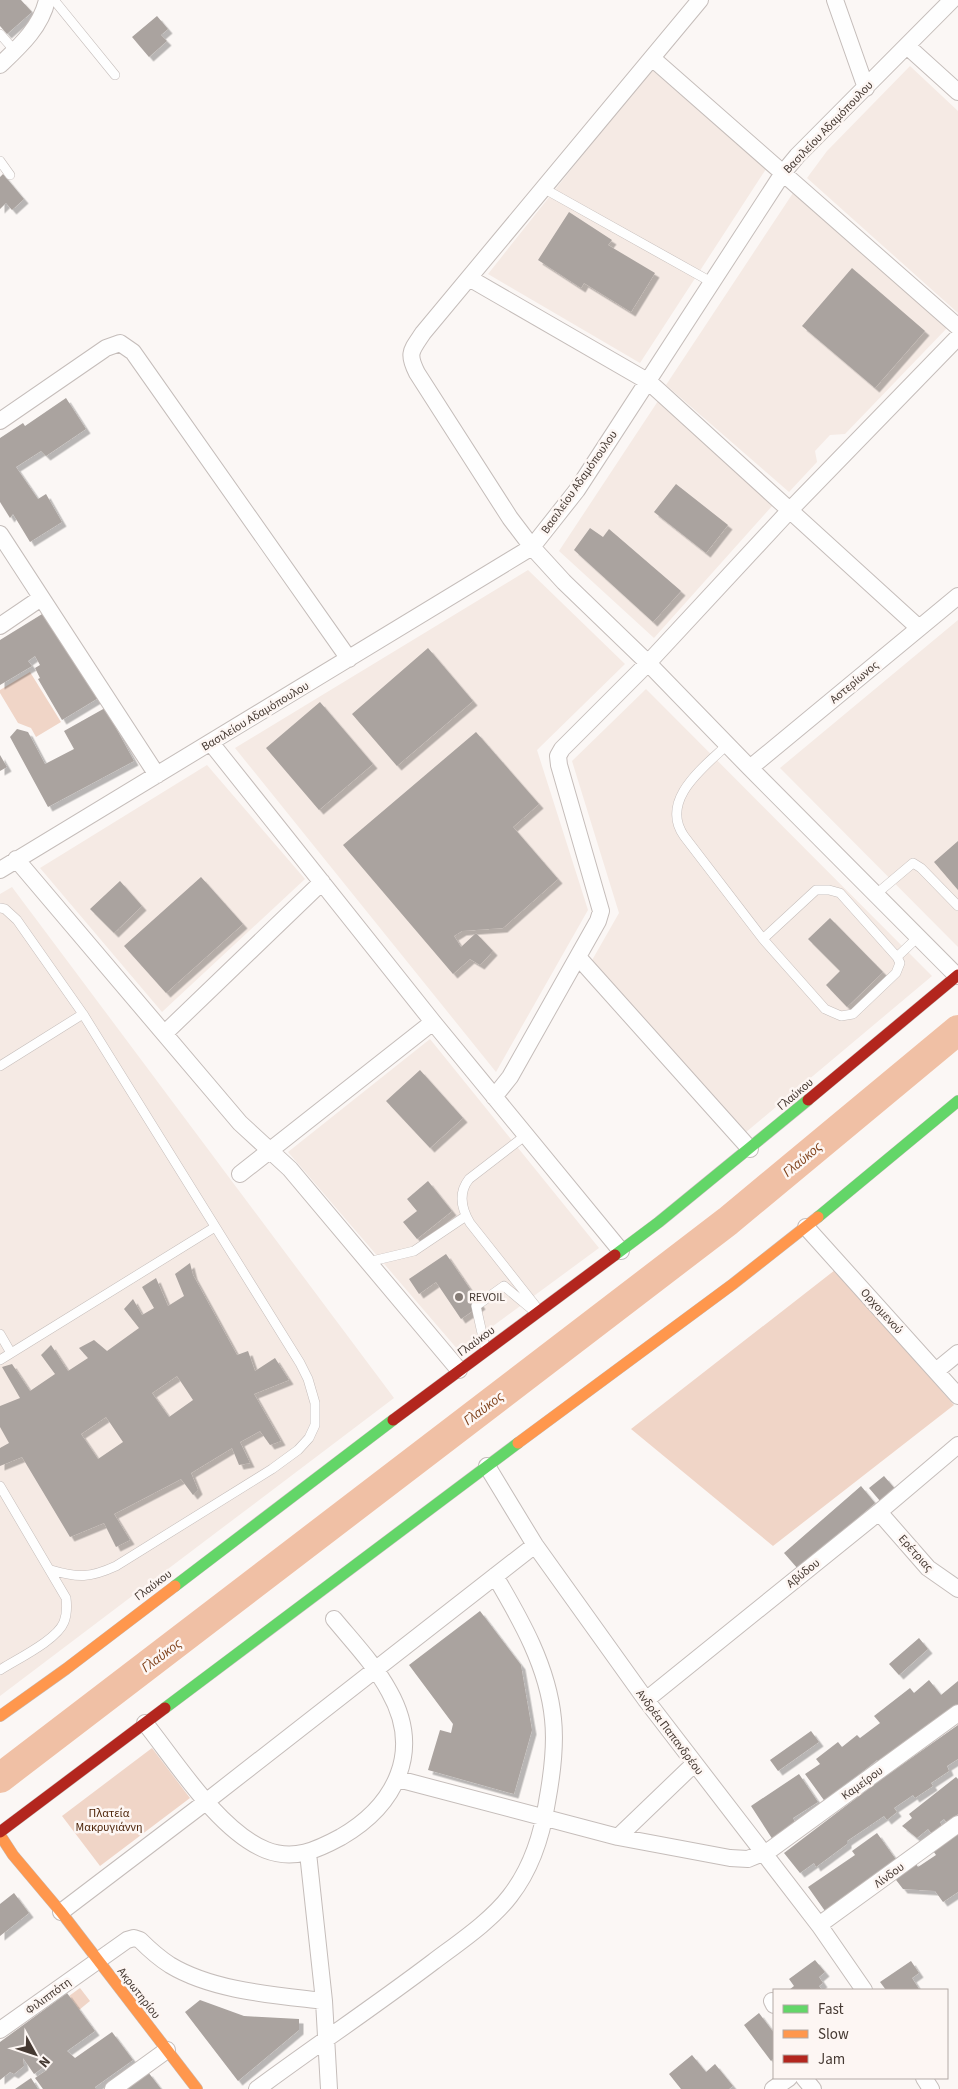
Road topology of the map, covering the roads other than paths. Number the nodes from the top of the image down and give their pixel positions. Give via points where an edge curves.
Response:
1 (47, 0) edge
2 (54, 0) edge
3 (700, 0) edge
4 (835, 0) edge
5 (952, 0) edge
6 (0, 34) edge
7 (907, 46) junction
8 (16, 51) junction
9 (652, 58) junction
10 (0, 65) edge
11 (115, 75) dead end
12 (866, 88) junction
13 (958, 92) edge
14 (0, 162) edge
15 (783, 173) junction
16 (10, 175) dead end
17 (543, 188) junction
18 (469, 278) junction
19 (713, 283) junction
20 (958, 327) edge
21 (958, 338) edge
22 (649, 382) junction
23 (0, 421) edge
24 (790, 510) junction
25 (0, 534) edge
26 (532, 547) junction
27 (958, 596) edge
28 (41, 598) junction
29 (0, 626) edge
30 (919, 628) junction
31 (349, 659) junction
32 (648, 663) junction
33 (211, 743) junction
34 (727, 745) junction
35 (750, 768) junction
36 (157, 775) junction
37 (16, 859) junction
38 (0, 870) edge
39 (322, 882) junction
40 (875, 895) junction
41 (958, 906) edge
42 (0, 908) edge
43 (918, 937) junction
44 (763, 939) junction
45 (578, 957) junction
46 (897, 958) junction
47 (958, 976) edge
48 (83, 1014) junction
49 (433, 1022) junction
50 (165, 1033) junction
51 (0, 1066) edge
52 (494, 1097) junction
53 (958, 1101) edge
54 (526, 1135) junction
55 (270, 1150) junction
56 (750, 1150) junction
57 (240, 1174) dead end
58 (466, 1216) junction
59 (806, 1226) junction
60 (215, 1227) junction
61 (621, 1251) junction
62 (368, 1262) junction
63 (538, 1313) junction
64 (0, 1334) edge
65 (486, 1350) junction
66 (11, 1353) junction
67 (958, 1353) edge
68 (0, 1360) edge
69 (459, 1370) junction
70 (936, 1371) junction
71 (958, 1396) edge
72 (958, 1445) edge
73 (487, 1466) junction
74 (0, 1486) edge
75 (879, 1512) junction
76 (535, 1545) junction
77 (51, 1570) junction
78 (495, 1576) junction
79 (958, 1589) edge
80 (334, 1619) dead end
81 (374, 1669) junction
82 (0, 1670) edge
83 (646, 1700) junction
84 (958, 1713) edge
85 (0, 1716) edge
86 (144, 1723) junction
87 (694, 1764) junction
88 (398, 1779) junction
89 (207, 1801) junction
90 (3, 1812) dead end
91 (544, 1818) junction
92 (958, 1824) edge
93 (13, 1826) junction
94 (0, 1832) edge
95 (0, 1835) edge
96 (618, 1837) junction
97 (308, 1853) junction
98 (765, 1853) junction
99 (47, 1878) dead end
100 (62, 1912) junction
101 (819, 1925) junction
102 (97, 1961) junction
103 (863, 1989) edge
104 (324, 2001) junction
105 (0, 2030) edge
106 (326, 2040) junction
107 (167, 2050) junction
108 (787, 2079) edge
109 (805, 2079) edge
110 (113, 2089) edge
111 (197, 2089) edge
112 (257, 2089) edge
113 (329, 2089) edge
114 (773, 2089) edge
115 (813, 2089) edge

1 - 8 street via 40,20
2 - 11 lane
3 - 9 street
4 - 12 street
5 - 7 street, Βασιλείου Αδαμόπουλου
6 - 8 lane
7 - 12 street, Βασιλείου Αδαμόπουλου
7 - 13 street
8 - 10 street
9 - 15 street
9 - 17 street
12 - 15 street, Βασιλείου Αδαμόπουλου
14 - 16 lane
15 - 19 street, Βασιλείου Αδαμόπουλου
15 - 20 street
17 - 18 street
17 - 19 lane
18 - 22 street
18 - 26 street via 423,333 410,358
19 - 22 street, Βασιλείου Αδαμόπουλου
21 - 24 street
22 - 24 street
22 - 26 street, Βασιλείου Αδαμόπουλου via 576,490
23 - 31 street via 106,348 120,343 126,346
24 - 30 street
24 - 32 street
25 - 28 street
26 - 31 street, Βασιλείου Αδαμόπουλου
26 - 32 street
27 - 30 street, Αστερίωνος
28 - 29 street
28 - 36 street
30 - 35 street, Αστερίωνος
31 - 33 street, Βασιλείου Αδαμόπουλου
32 - 34 street
32 - 45 street via 567,743 558,756 601,909 598,922
33 - 36 street, Βασιλείου Αδαμόπουλου
33 - 39 street
34 - 35 street
34 - 44 lane via 685,788 678,806 678,823 684,836
35 - 40 street
36 - 37 street, Βασιλείου Αδαμόπουλου
37 - 38 street, Βασιλείου Αδαμόπουλου
37 - 50 street
39 - 49 street
39 - 50 street
40 - 41 lane via 913,864 922,868
40 - 43 street
42 - 48 lane via 6,909 17,920
43 - 46 lane
43 - 47 street
44 - 46 lane via 816,890 829,890 840,893
44 - 46 lane via 825,1009 841,1016 853,1014 896,973 900,963
45 - 52 street via 510,1077
45 - 56 street
47 - 56 main road, Γλαύκου
48 - 51 lane
48 - 60 lane
49 - 52 street
49 - 55 street
50 - 55 street via 240,1123
52 - 54 street
53 - 59 main road
54 - 58 lane via 464,1186 461,1200
54 - 61 street
55 - 57 street
55 - 62 street via 290,1169
56 - 61 main road, Γλαύκου
58 - 62 lane via 414,1252
58 - 63 lane
59 - 70 street, Ορχομενού
59 - 73 main road
60 - 66 lane
60 - 77 lane via 308,1379 315,1403 315,1425 309,1438 272,1469 116,1566 86,1577
61 - 63 main road, Γλαύκου
62 - 69 street
63 - 65 main road, Γλαύκου
63 - 65 lane via 504,1286 476,1306
64 - 66 lane
65 - 69 main road, Γλαύκου
66 - 68 lane
67 - 70 street
69 - 85 main road, Γλαύκου
70 - 71 street, Ορχομενού
72 - 75 street, Αβύδου
73 - 76 street, Ανδρέα Παπανδρέου
73 - 86 main road
74 - 77 lane
75 - 79 street, Ερέτριας via 928,1568
75 - 83 street, Αβύδου
76 - 78 street
76 - 83 street, Ανδρέα Παπανδρέου
77 - 82 lane via 66,1598 64,1624 53,1637
78 - 81 street
78 - 91 street via 540,1664 551,1708 554,1746
80 - 81 street
81 - 88 street via 394,1700 401,1725 403,1753
81 - 89 street
83 - 87 street, Ανδρέα Παπανδρέου
84 - 98 street, Καμείρου
86 - 89 street
86 - 93 main road
87 - 96 street
87 - 98 street, Ανδρέα Παπανδρέου
88 - 91 street
88 - 97 street via 381,1806 367,1820
89 - 97 street via 240,1834 264,1849 288,1855
89 - 100 street
90 - 93 main road
91 - 96 street
91 - 106 street via 528,1866 514,1892 500,1908 442,1956
92 - 101 street, Λίνδου
93 - 94 main road
95 - 100 main road, Ακρωτηρίου via 22,1868
96 - 98 street via 739,1860
97 - 104 street
98 - 101 street, Ανδρέα Παπανδρέου
99 - 100 main road, Ακρωτηρίου
100 - 102 main road, Ακρωτηρίου
101 - 103 street, Ανδρέα Παπανδρέου
102 - 104 street, Φιλιππότη via 134,1938 169,1964 192,1976 256,1992
102 - 105 street, Φιλιππότη
102 - 107 main road, Ακρωτηρίου
104 - 106 street
106 - 112 street
106 - 113 street
107 - 110 street
107 - 111 main road, Ακρωτηρίου
108 - 114 street
109 - 115 street

